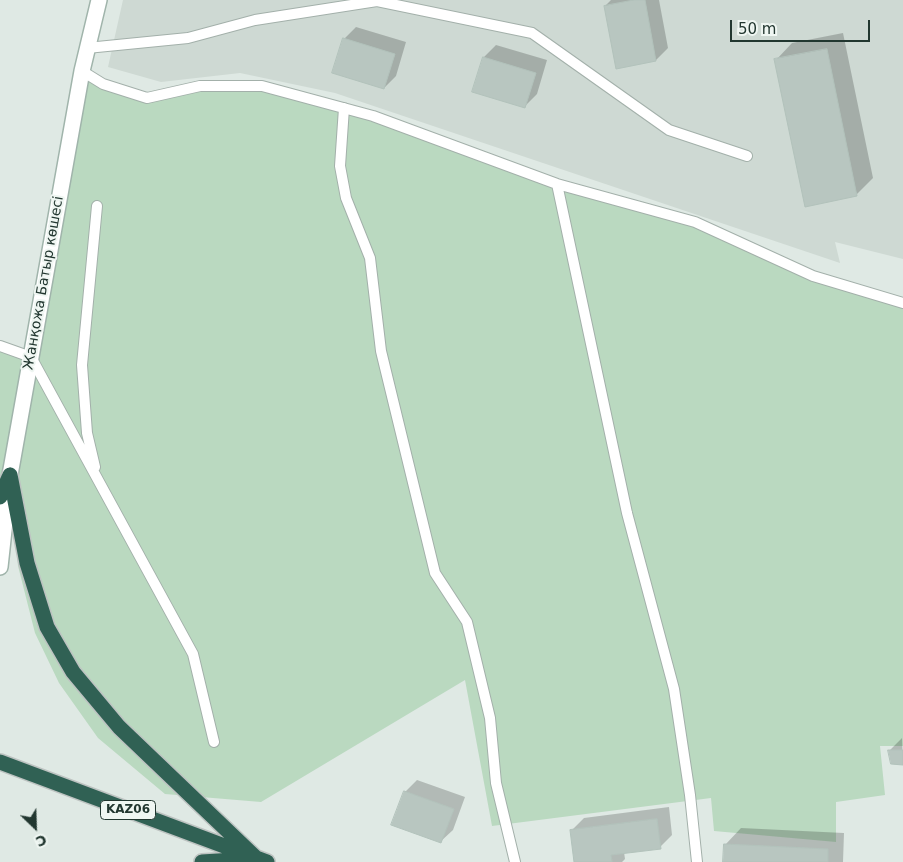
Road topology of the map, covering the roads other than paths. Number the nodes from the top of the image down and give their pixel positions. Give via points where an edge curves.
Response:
1 (99, 0) edge
2 (415, 5) edge
3 (87, 48) junction
4 (82, 71) junction
5 (344, 108) junction
6 (747, 156) dead end
7 (557, 184) junction
8 (97, 206) dead end
9 (903, 303) edge
10 (0, 346) edge
11 (31, 357) junction
12 (10, 475) junction
13 (97, 475) junction
14 (0, 498) edge
15 (0, 567) edge
16 (214, 742) dead end
17 (0, 762) edge
18 (262, 860) edge
19 (202, 862) edge
20 (515, 862) edge
21 (698, 862) edge

1 - 3 main road, Жанқожа Батыр көшесі
2 - 3 lane via 377,1 255,20 188,38
2 - 6 lane via 532,33 669,130
3 - 4 main road, Жанқожа Батыр көшесі
4 - 5 lane via 103,84 147,98 200,86 262,86
4 - 11 main road, Жанқожа Батыр көшесі
5 - 7 lane
5 - 20 lane via 340,166 346,198 370,258 381,351 435,573 467,622 490,718 496,783
7 - 9 lane via 695,222 813,276
7 - 21 lane via 627,513 674,690
8 - 13 lane via 82,366 87,433
10 - 11 lane
11 - 12 main road, Жанқожа Батыр көшесі
11 - 13 lane
12 - 14 highway
12 - 15 main road, Жанқожа Батыр көшесі
12 - 18 highway via 27,563 47,627 73,672 119,727
13 - 16 lane via 193,654
17 - 18 highway, KАZ06
18 - 19 highway

